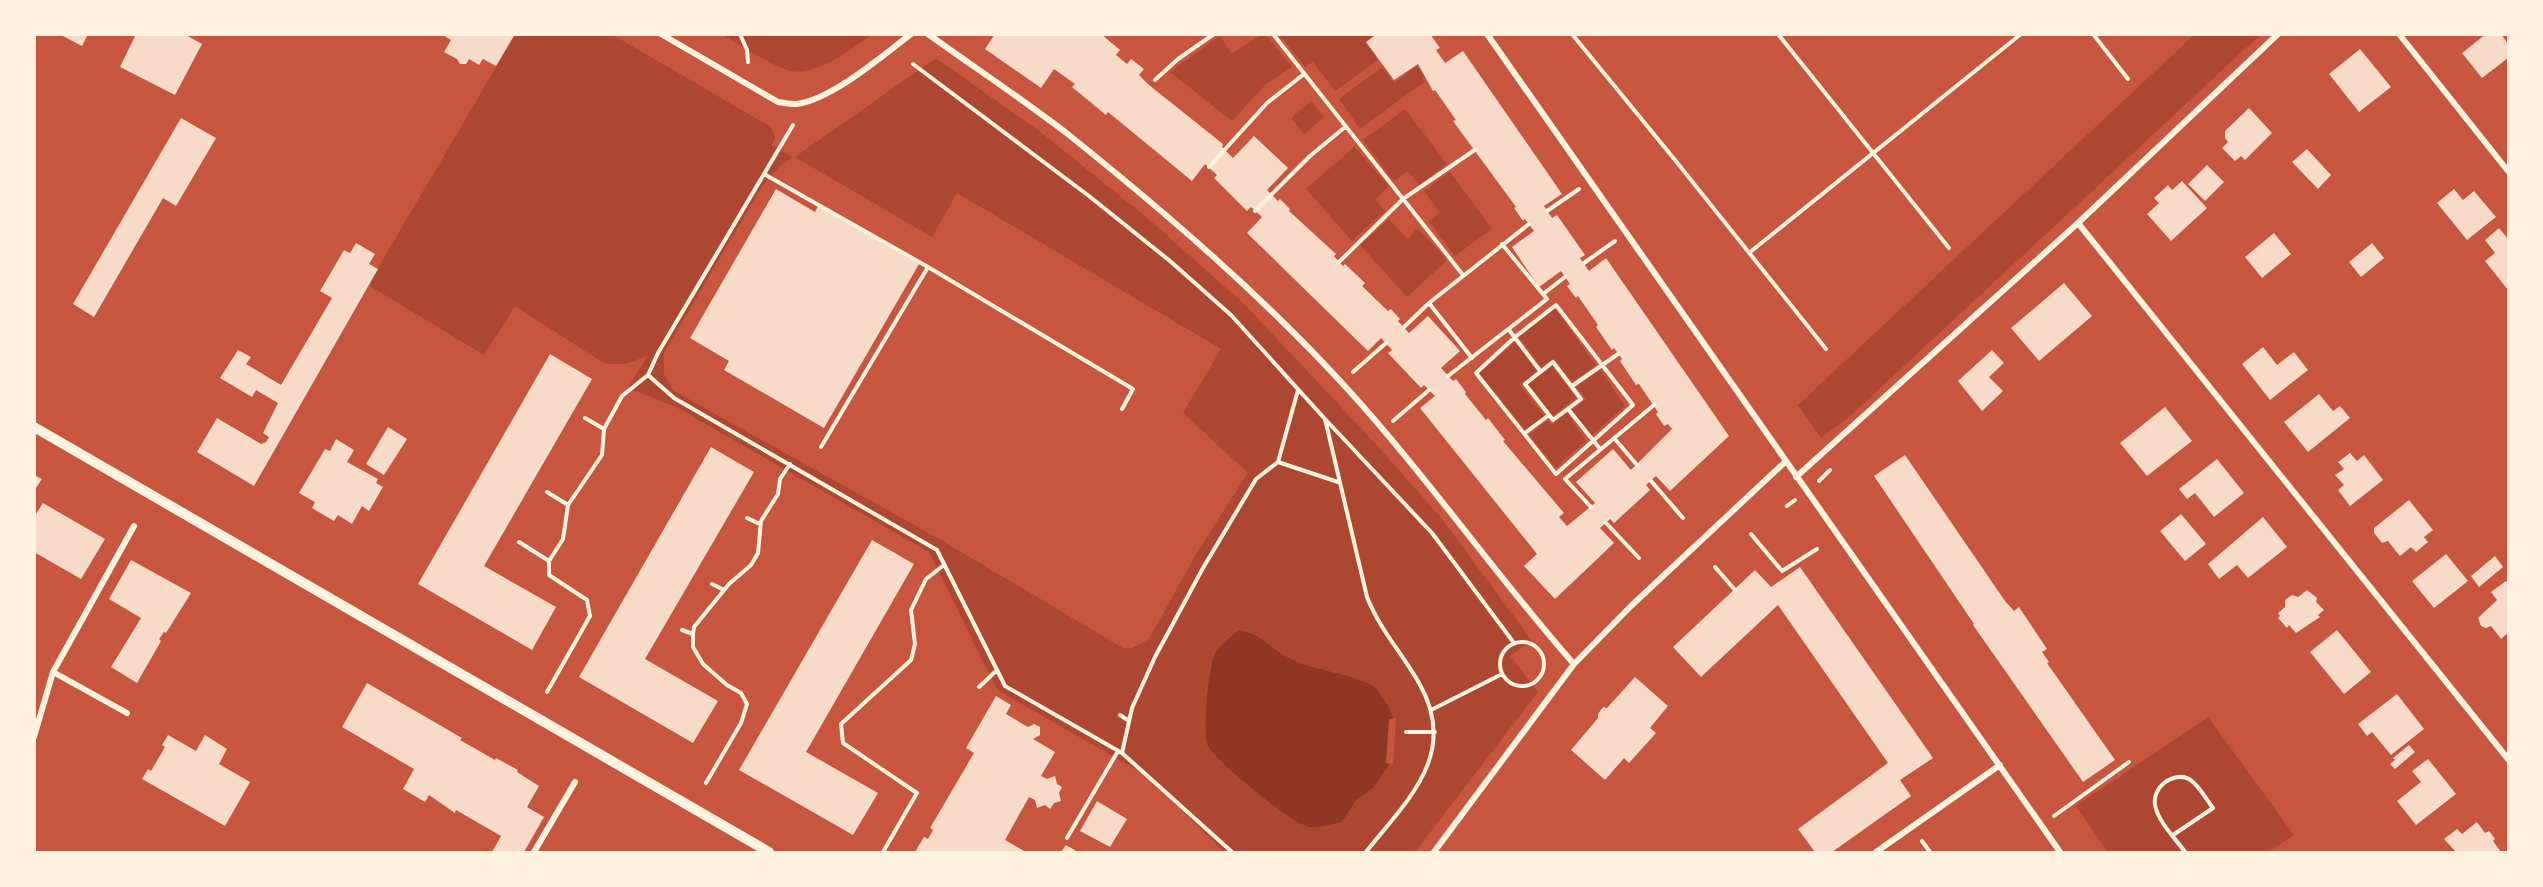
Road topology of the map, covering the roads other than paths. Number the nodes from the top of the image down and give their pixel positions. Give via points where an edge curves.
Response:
1 (661, 34) edge
2 (911, 34) edge
3 (928, 34) edge
4 (1487, 34) edge
5 (2278, 34) edge
6 (2399, 34) edge
7 (2508, 171) edge
8 (2078, 223) junction
9 (34, 427) edge
10 (1785, 462) junction
11 (1796, 477) junction
12 (134, 526) dead end
13 (1574, 664) junction
14 (52, 672) junction
15 (127, 713) dead end
16 (34, 737) edge
17 (2508, 759) edge
18 (2000, 765) junction
19 (575, 782) dead end
20 (534, 852) edge
21 (769, 852) edge
22 (1434, 852) edge
23 (1876, 852) edge
24 (2060, 852) edge

1 - 2 street via 778,102 794,104 834,90
3 - 13 street via 1067,134 1255,295 1383,429
4 - 10 street
5 - 8 street
6 - 7 street
8 - 11 street
8 - 17 street
9 - 21 street
10 - 11 street
10 - 13 street
11 - 18 street
12 - 14 street
13 - 22 street
14 - 15 street
14 - 16 street
18 - 23 street
18 - 24 street
19 - 20 street

